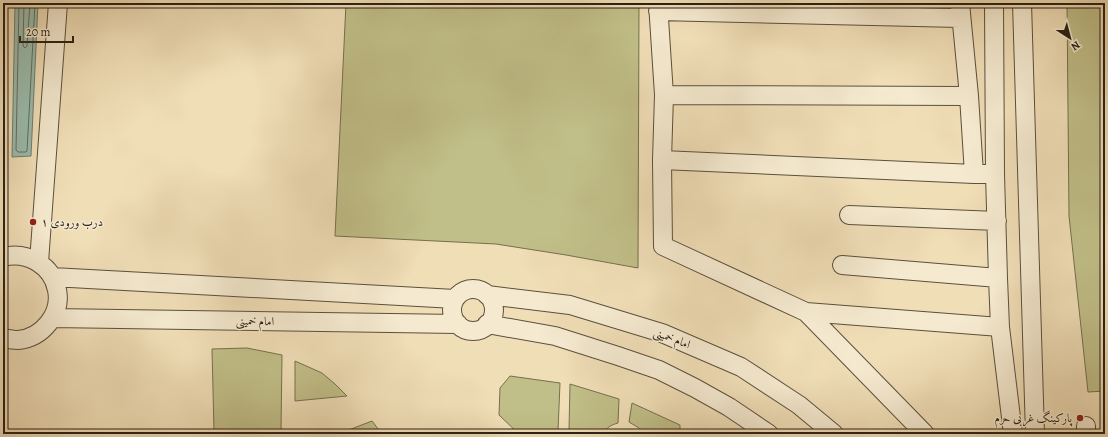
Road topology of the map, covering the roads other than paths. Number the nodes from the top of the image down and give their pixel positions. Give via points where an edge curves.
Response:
1 (58, 3) edge
2 (994, 3) edge
3 (1022, 3) edge
4 (658, 7) edge
5 (960, 10) edge
6 (664, 95) junction
7 (969, 96) junction
8 (662, 160) junction
9 (974, 174) junction
10 (995, 174) junction
11 (849, 215) dead end
12 (997, 221) junction
13 (3, 257) edge
14 (39, 262) junction
15 (842, 265) dead end
16 (52, 277) junction
17 (998, 278) junction
18 (487, 295) junction
19 (455, 299) junction
20 (806, 312) junction
21 (52, 318) junction
22 (458, 324) junction
23 (488, 324) junction
24 (1000, 327) junction
25 (3, 338) edge
26 (769, 434) edge
27 (834, 434) edge
28 (925, 434) edge
29 (1013, 434) edge
30 (1035, 434) edge

1 - 14 street
2 - 10 street
3 - 30 street
4 - 5 street
4 - 6 street
5 - 7 street
6 - 7 street
6 - 8 street
7 - 9 street
8 - 9 street
8 - 20 street via 663,246
9 - 10 street
10 - 12 street
11 - 12 street
12 - 17 street
13 - 14 street via 16,255
14 - 16 street
15 - 17 street
16 - 19 street
16 - 21 street via 57,290 57,305
17 - 24 street
18 - 19 street via 482,291 470,289
18 - 23 street via 493,306
18 - 27 street, امام خمینی via 570,305 662,333 741,366 799,405
19 - 22 street via 452,312
20 - 24 street
20 - 28 street
21 - 22 street, امام خمینی
21 - 25 street via 43,330 31,337 18,340
22 - 23 street via 472,331
23 - 26 street via 555,336 659,370 729,406
24 - 29 street

